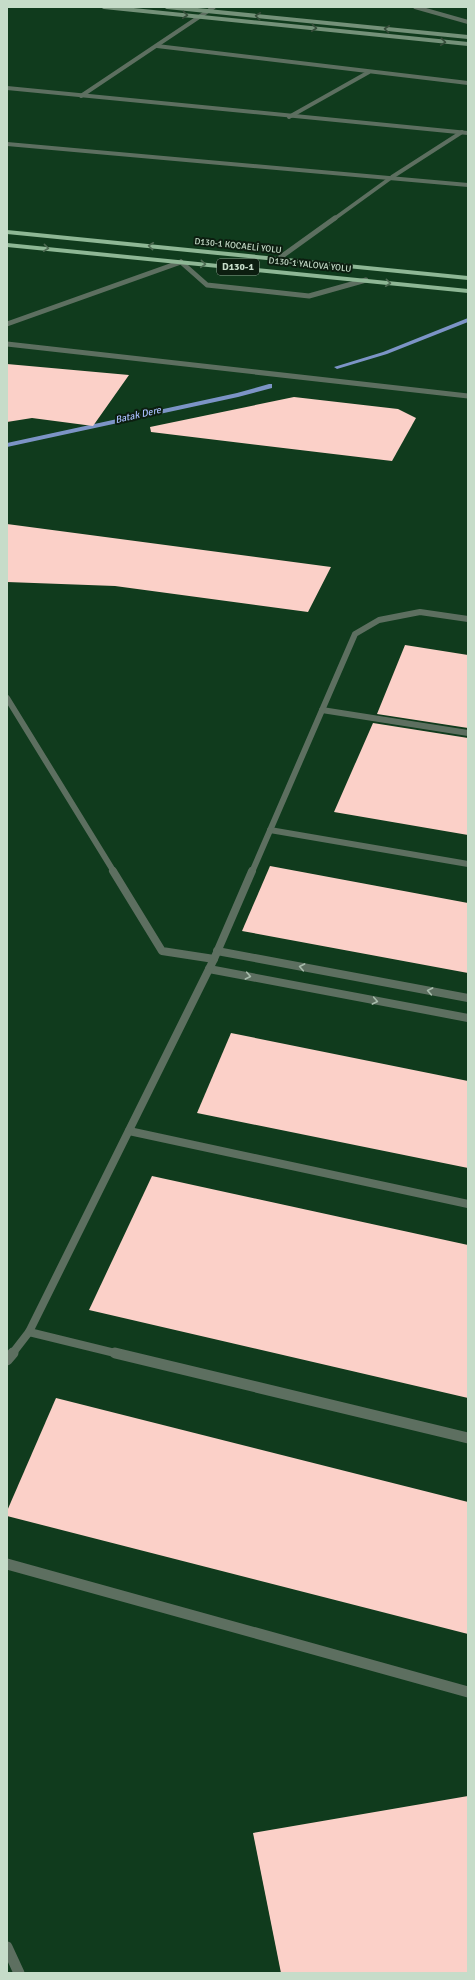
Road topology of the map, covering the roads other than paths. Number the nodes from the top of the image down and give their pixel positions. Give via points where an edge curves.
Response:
1 (104, 7) edge
2 (167, 7) edge
3 (214, 7) edge
4 (415, 7) edge
5 (208, 11) junction
6 (200, 17) junction
7 (468, 22) edge
8 (468, 37) edge
9 (468, 44) edge
10 (157, 46) junction
11 (369, 72) junction
12 (468, 83) edge
13 (7, 88) edge
14 (81, 96) junction
15 (289, 117) junction
16 (468, 128) edge
17 (460, 132) junction
18 (468, 133) edge
19 (7, 144) edge
20 (392, 177) junction
21 (468, 185) edge
22 (7, 232) edge
23 (7, 245) edge
24 (278, 259) junction
25 (181, 262) junction
26 (468, 278) edge
27 (366, 280) junction
28 (468, 291) edge
29 (7, 324) edge
30 (7, 344) edge
31 (468, 396) edge
32 (468, 619) edge
33 (7, 698) edge
34 (322, 710) junction
35 (468, 733) edge
36 (270, 830) junction
37 (468, 864) edge
38 (216, 955) junction
39 (209, 969) junction
40 (468, 998) edge
41 (468, 1018) edge
42 (129, 1131) junction
43 (468, 1204) edge
44 (28, 1332) junction
45 (7, 1360) edge
46 (468, 1438) edge
47 (7, 1564) edge
48 (468, 1692) edge
49 (7, 1947) edge
50 (19, 1973) edge

1 -> 6 main road
2 - 5 main road
3 - 5 street
4 - 7 street
5 - 6 street
8 -> 5 main road
6 -> 9 main road
6 - 10 street
10 - 11 street
10 - 14 street
11 - 12 street
11 - 15 street
13 - 14 street
14 - 15 street
15 - 17 street
16 - 17 street
17 - 18 street
17 - 20 street
19 - 20 street
20 - 21 street
20 - 24 street
24 -> 22 highway, D130-1 KOCAELİ YOLU / D130-1
23 -> 25 highway, D130-1 YALOVA YOLU / D130-1
24 - 26 highway, D130-1 KOCAELİ YOLU / D130-1
25 -> 27 highway, D130-1 YALOVA YOLU / D130-1
25 - 27 street via 208,286 309,296
25 - 29 street
27 -> 28 highway, D130-1 YALOVA YOLU / D130-1
30 - 31 street
32 - 34 street via 420,612 379,620 355,634
33 - 38 street via 162,951
34 - 35 street
34 - 36 street
36 - 37 street
36 - 38 street
38 - 39 street
40 -> 38 street
39 -> 41 street
39 - 42 street
42 - 43 street
42 - 44 street
44 - 45 street
44 - 46 street
47 - 48 street
49 - 50 street

